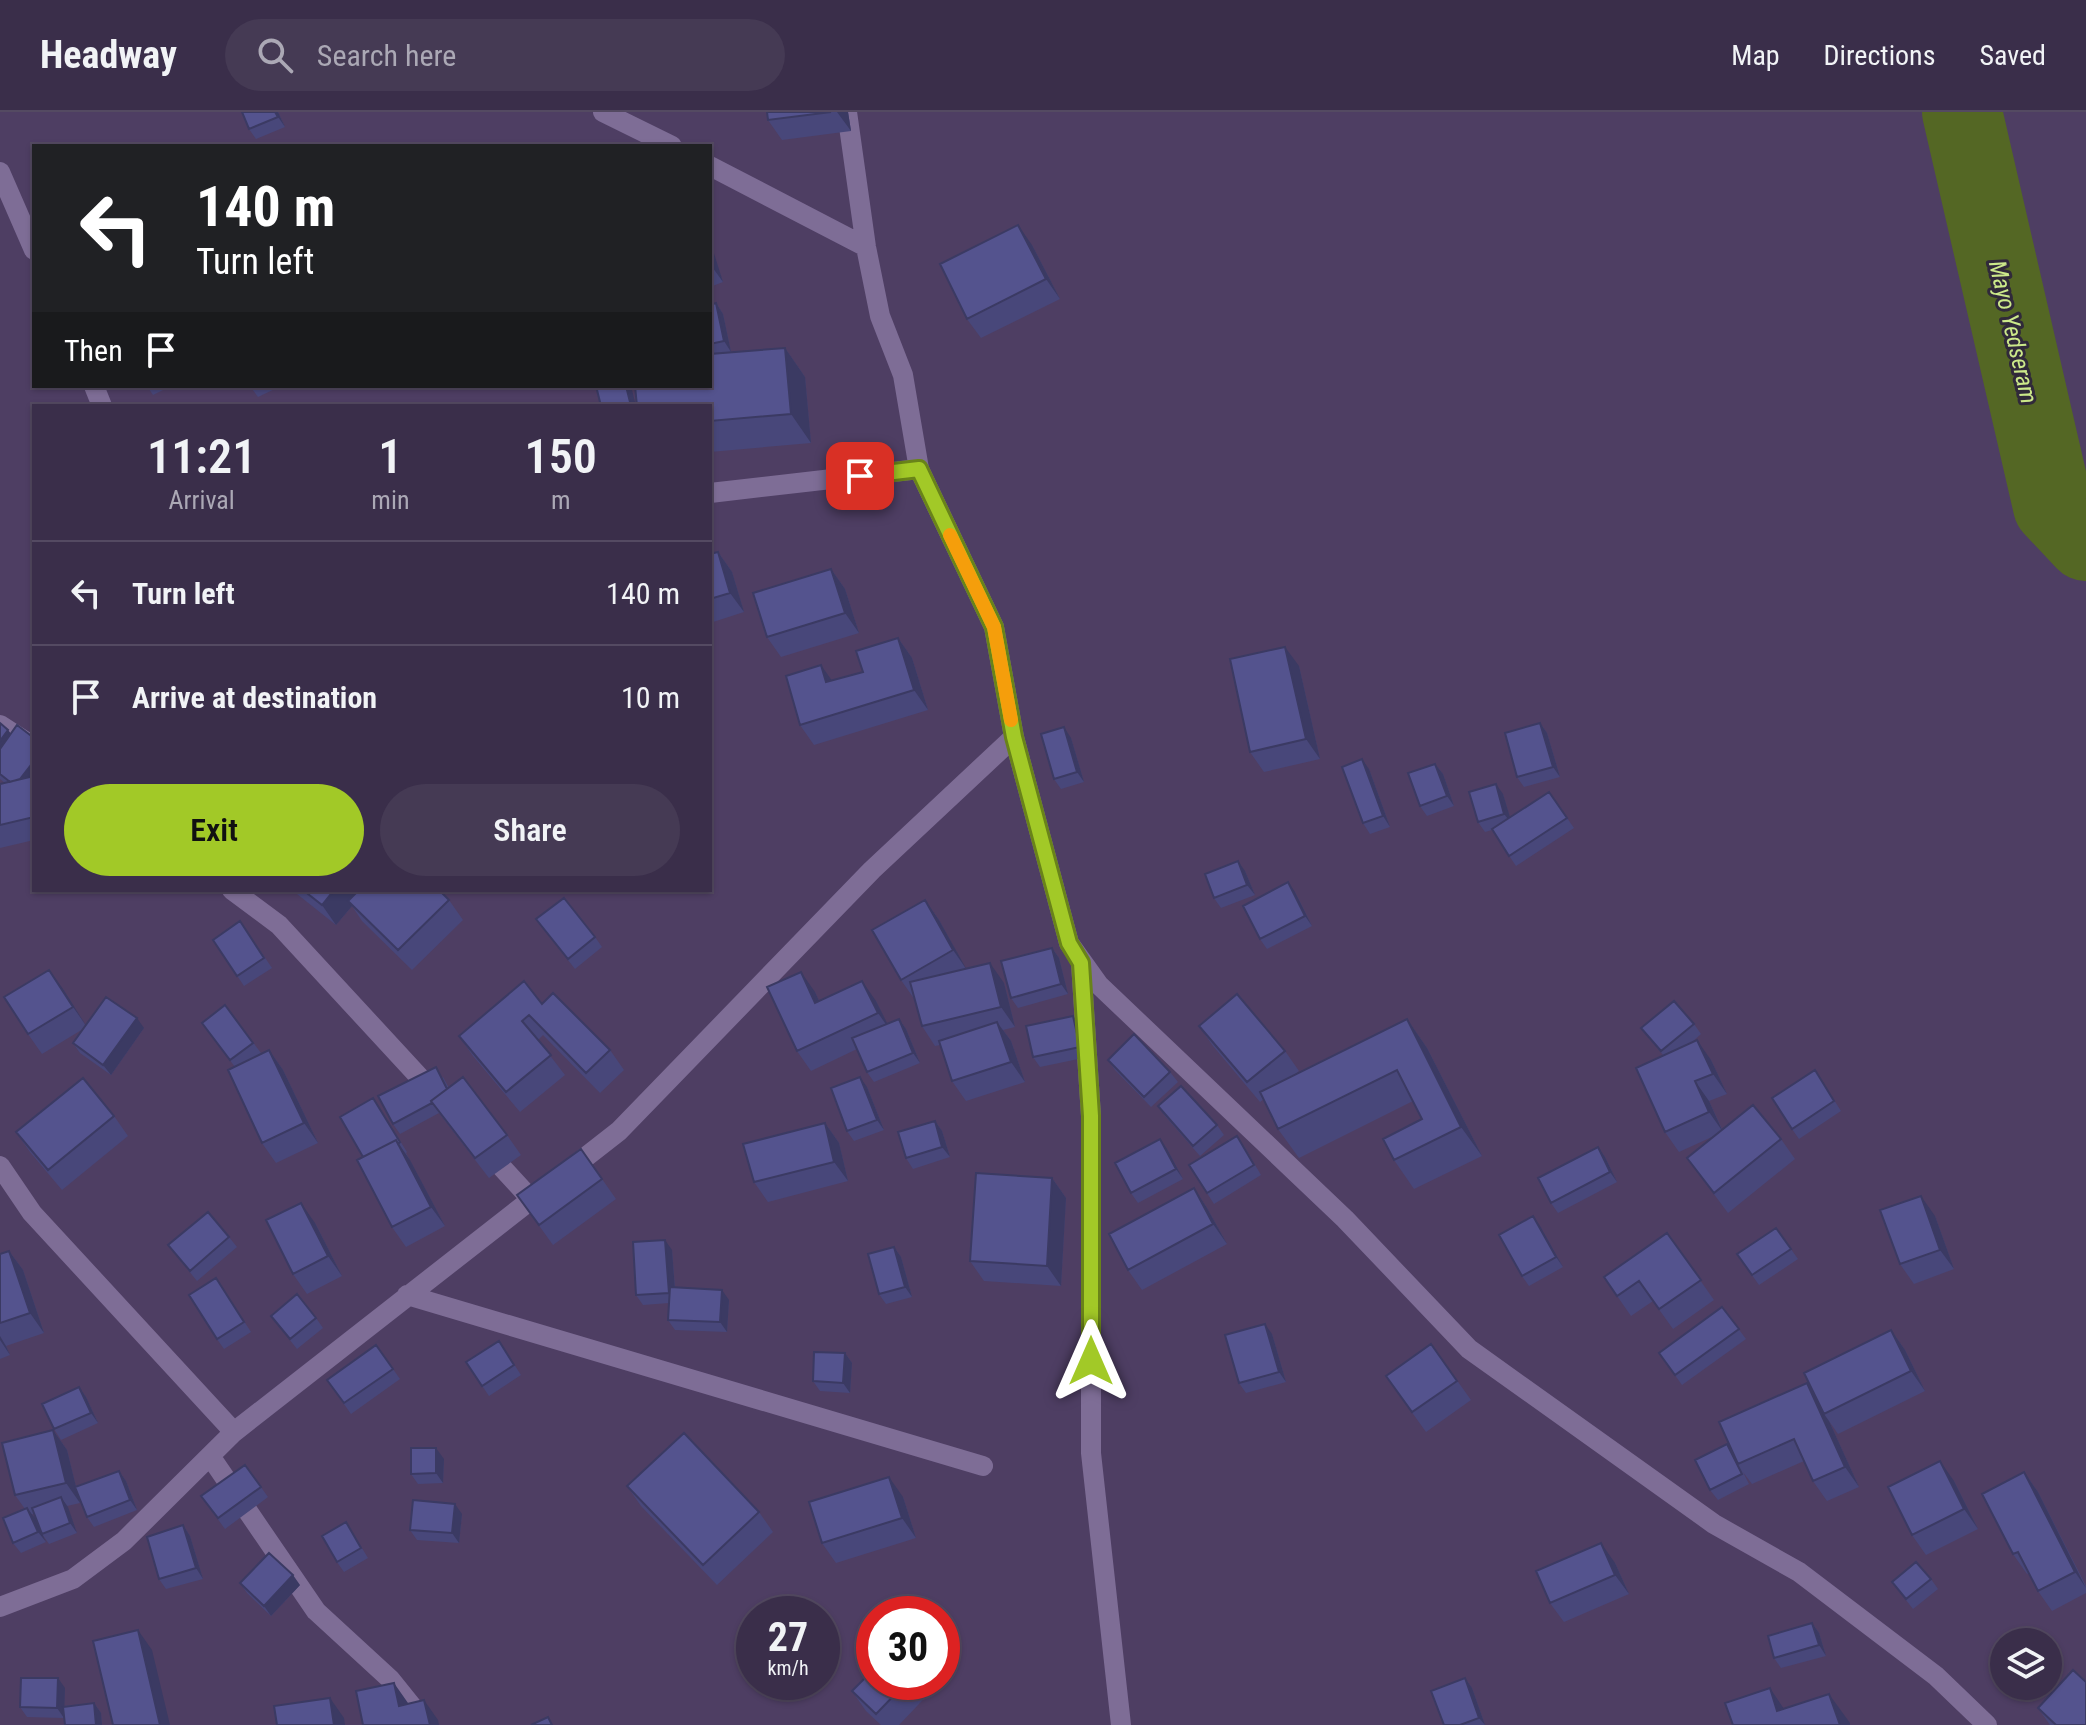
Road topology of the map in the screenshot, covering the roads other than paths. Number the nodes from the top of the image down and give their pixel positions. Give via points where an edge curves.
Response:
1 (603, 112) edge
2 (847, 112) edge
3 (668, 144) edge
4 (712, 167) edge
5 (0, 172) edge
6 (32, 245) edge
7 (866, 247) junction
8 (919, 469) junction
9 (712, 493) edge
10 (0, 725) edge
11 (1014, 737) junction
12 (32, 746) edge
13 (235, 892) edge
14 (1081, 963) junction
15 (447, 1107) edge
16 (468, 1130) edge
17 (0, 1166) edge
18 (530, 1198) junction
19 (407, 1295) junction
20 (234, 1432) junction
21 (210, 1456) junction
22 (983, 1466) dead end
23 (0, 1607) edge
24 (427, 1725) edge
25 (1121, 1725) edge
26 (1987, 1725) edge

1 - 3 street
2 - 7 street
4 - 7 street
5 - 6 street
7 - 8 street via 880,316 903,375
8 - 9 street
8 - 11 street via 994,627
10 - 12 street
11 - 14 street via 1069,943
11 - 18 street via 872,870 619,1131
13 - 15 street via 279,925
14 - 25 street via 1091,1116 1091,1453
14 - 26 street via 1345,1219 1469,1349 1714,1524 1799,1572 1936,1676
16 - 18 street
17 - 20 street via 32,1213
18 - 19 street
19 - 20 street
19 - 22 street
20 - 21 street
21 - 23 street via 124,1541 73,1579
21 - 24 street via 316,1611 390,1679

